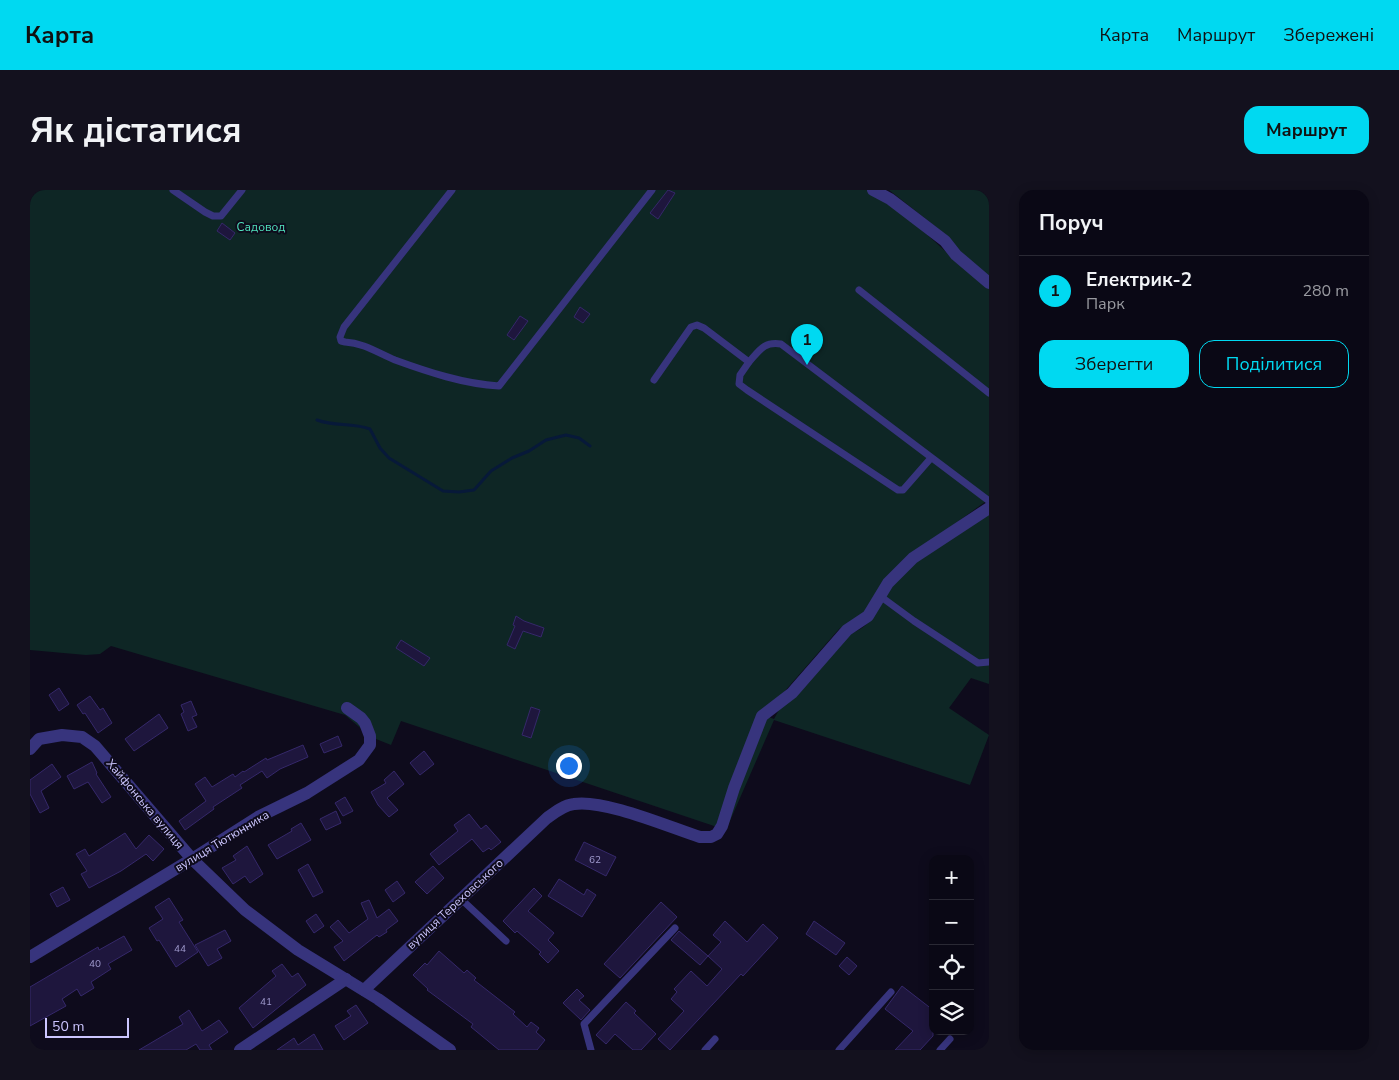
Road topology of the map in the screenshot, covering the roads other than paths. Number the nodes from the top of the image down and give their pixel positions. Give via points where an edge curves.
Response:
1 (173, 190) edge
2 (242, 190) edge
3 (452, 190) edge
4 (652, 190) edge
5 (873, 190) edge
6 (989, 283) edge
7 (859, 290) dead end
8 (749, 362) junction
9 (654, 380) dead end
10 (989, 393) edge
11 (932, 458) junction
12 (989, 501) edge
13 (989, 508) edge
14 (880, 596) junction
15 (989, 662) edge
16 (347, 708) dead end
17 (34, 738) edge
18 (30, 749) edge
19 (192, 859) junction
20 (461, 899) junction
21 (675, 928) dead end
22 (506, 941) dead end
23 (30, 957) edge
24 (346, 979) junction
25 (364, 990) junction
26 (891, 992) dead end
27 (950, 1039) dead end
28 (715, 1040) dead end
29 (240, 1050) edge
30 (450, 1050) edge
31 (591, 1050) edge
32 (705, 1050) edge
33 (839, 1050) edge
34 (940, 1050) edge

1 - 2 lane via 213,216 221,216
3 - 4 lane via 344,327 340,337 342,341 372,348 435,372 481,385 499,386
5 - 6 street via 945,241 956,255
7 - 10 lane
8 - 9 lane via 697,325 691,327
8 - 11 lane via 763,346 772,342 781,344
8 - 11 lane via 740,375 739,384 898,490 904,490
11 - 12 lane
13 - 14 street via 913,558 888,582
14 - 15 lane via 978,663
14 - 20 street, вулиця Тереховського via 868,616 847,630 792,693 762,716 717,834 700,837 615,809 595,804 572,804 547,818
16 - 19 street, вулиця Тютюнника via 361,718 370,736 370,745 359,760
17 - 18 street, Хайфонська вулиця
17 - 19 street, Хайфонська вулиця via 71,735 82,737 95,746
19 - 23 street, вулиця Тютюнника
19 - 24 street, Хайфонська вулиця via 245,910 277,935
20 - 22 lane
20 - 25 street, вулиця Тереховського
21 - 31 lane via 584,1024
24 - 25 street
24 - 29 street
25 - 30 street
26 - 33 lane
27 - 34 lane
28 - 32 lane

